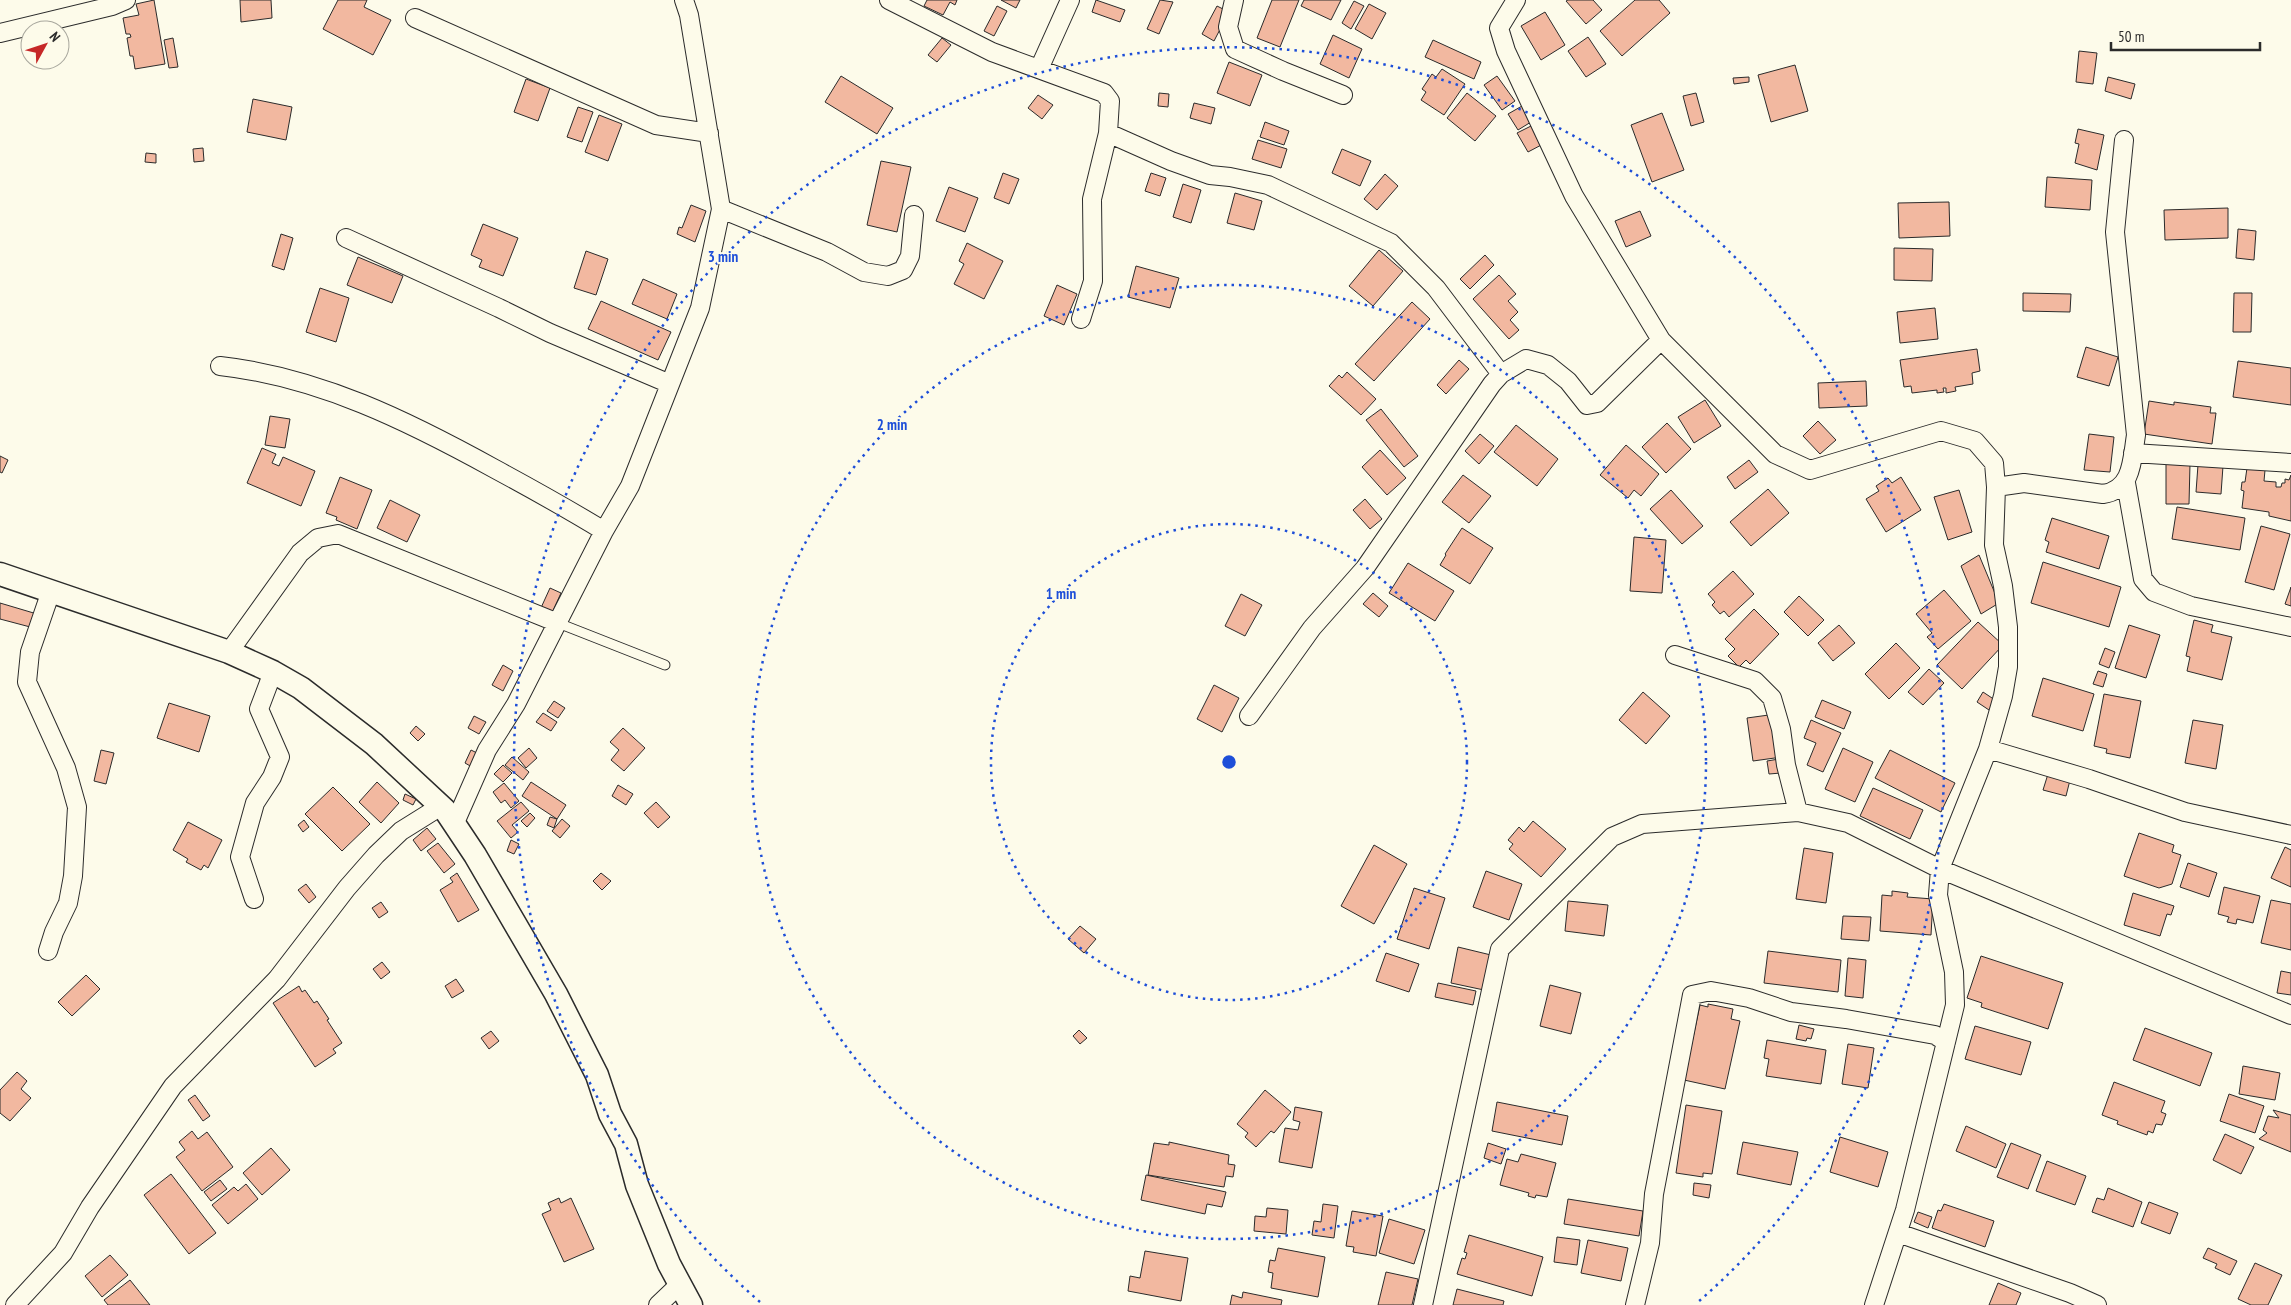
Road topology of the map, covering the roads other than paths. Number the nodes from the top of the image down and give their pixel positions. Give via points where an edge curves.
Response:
1 (126, 0) edge
2 (684, 0) edge
3 (889, 0) edge
4 (1070, 0) edge
5 (1234, 0) edge
6 (1516, 0) edge
7 (415, 18) dead end
8 (0, 33) edge
9 (1039, 69) junction
10 (1343, 95) dead end
11 (709, 133) junction
12 (1108, 133) junction
13 (2124, 140) dead end
14 (721, 209) junction
15 (914, 215) dead end
16 (346, 238) dead end
17 (1081, 319) dead end
18 (1661, 340) junction
19 (220, 366) dead end
20 (1501, 374) junction
21 (670, 384) junction
22 (2133, 453) junction
23 (2291, 463) edge
24 (2126, 483) junction
25 (1996, 487) junction
26 (604, 531) junction
27 (0, 574) edge
28 (51, 591) junction
29 (558, 623) junction
30 (2291, 627) edge
31 (229, 652) junction
32 (1675, 655) dead end
33 (665, 665) dead end
34 (273, 672) junction
35 (1249, 716) dead end
36 (1988, 749) junction
37 (441, 806) junction
38 (1798, 812) junction
39 (454, 825) junction
40 (2291, 836) edge
41 (1940, 869) junction
42 (254, 899) dead end
43 (48, 951) dead end
44 (2291, 1015) edge
45 (1946, 1042) junction
46 (1898, 1233) junction
47 (679, 1285) junction
48 (15, 1305) edge
49 (658, 1305) edge
50 (691, 1305) edge
51 (1423, 1305) edge
52 (1635, 1305) edge
53 (1874, 1305) edge
54 (2097, 1305) edge

1 - 8 street
2 - 11 street
3 - 9 street via 992,52
4 - 9 street
5 - 10 street via 1228,27 1236,48
6 - 18 street via 1499,28 1506,51 1574,196
7 - 11 street via 656,125
9 - 12 street via 1104,93 1110,102
11 - 14 street
12 - 17 street via 1092,199 1093,281
12 - 20 street via 1210,175 1268,185 1391,243 1436,288
13 - 22 street via 2114,232 2136,435
14 - 15 street via 827,252 864,272 888,276 903,270 910,256
14 - 21 street via 700,308
16 - 21 street via 550,334
18 - 20 street via 1597,403 1588,405 1548,365 1526,359
18 - 25 street via 1775,454 1791,462 1810,470 1941,431 1976,441 1994,463
19 - 26 street via 296,379 360,402 422,430
20 - 35 street via 1366,568 1312,628
21 - 26 street via 630,486
22 - 23 street
22 - 24 street
24 - 25 street via 2114,492 2103,494 2024,483
24 - 30 street via 2143,579 2154,592 2191,606
25 - 36 street via 1994,545 2008,627 2008,667 2004,696
26 - 29 street
27 - 28 street
28 - 31 street
28 - 43 street via 30,652 27,682 66,768 77,807 68,903
29 - 31 street via 338,534 318,538 300,553
29 - 33 lane
29 - 39 street via 516,704 487,750
31 - 34 street
32 - 38 street via 1755,681 1772,698
34 - 37 street via 301,688 374,744
34 - 42 street via 259,709 280,757 272,777 255,803 240,857
36 - 40 street via 2185,812
36 - 41 street
37 - 39 street
37 - 48 street via 400,831 376,855 277,979 173,1086 90,1207 63,1253
38 - 41 street via 1848,823
38 - 51 street via 1642,824 1612,837 1500,949
39 - 47 street via 556,994 597,1075
41 - 44 street
41 - 45 street via 1938,895 1954,972 1955,1005
45 - 46 street
45 - 52 street via 1918,1032 1791,1012 1711,990 1692,995 1654,1194 1650,1243
46 - 53 street
46 - 54 street
47 - 49 street
47 - 50 street

